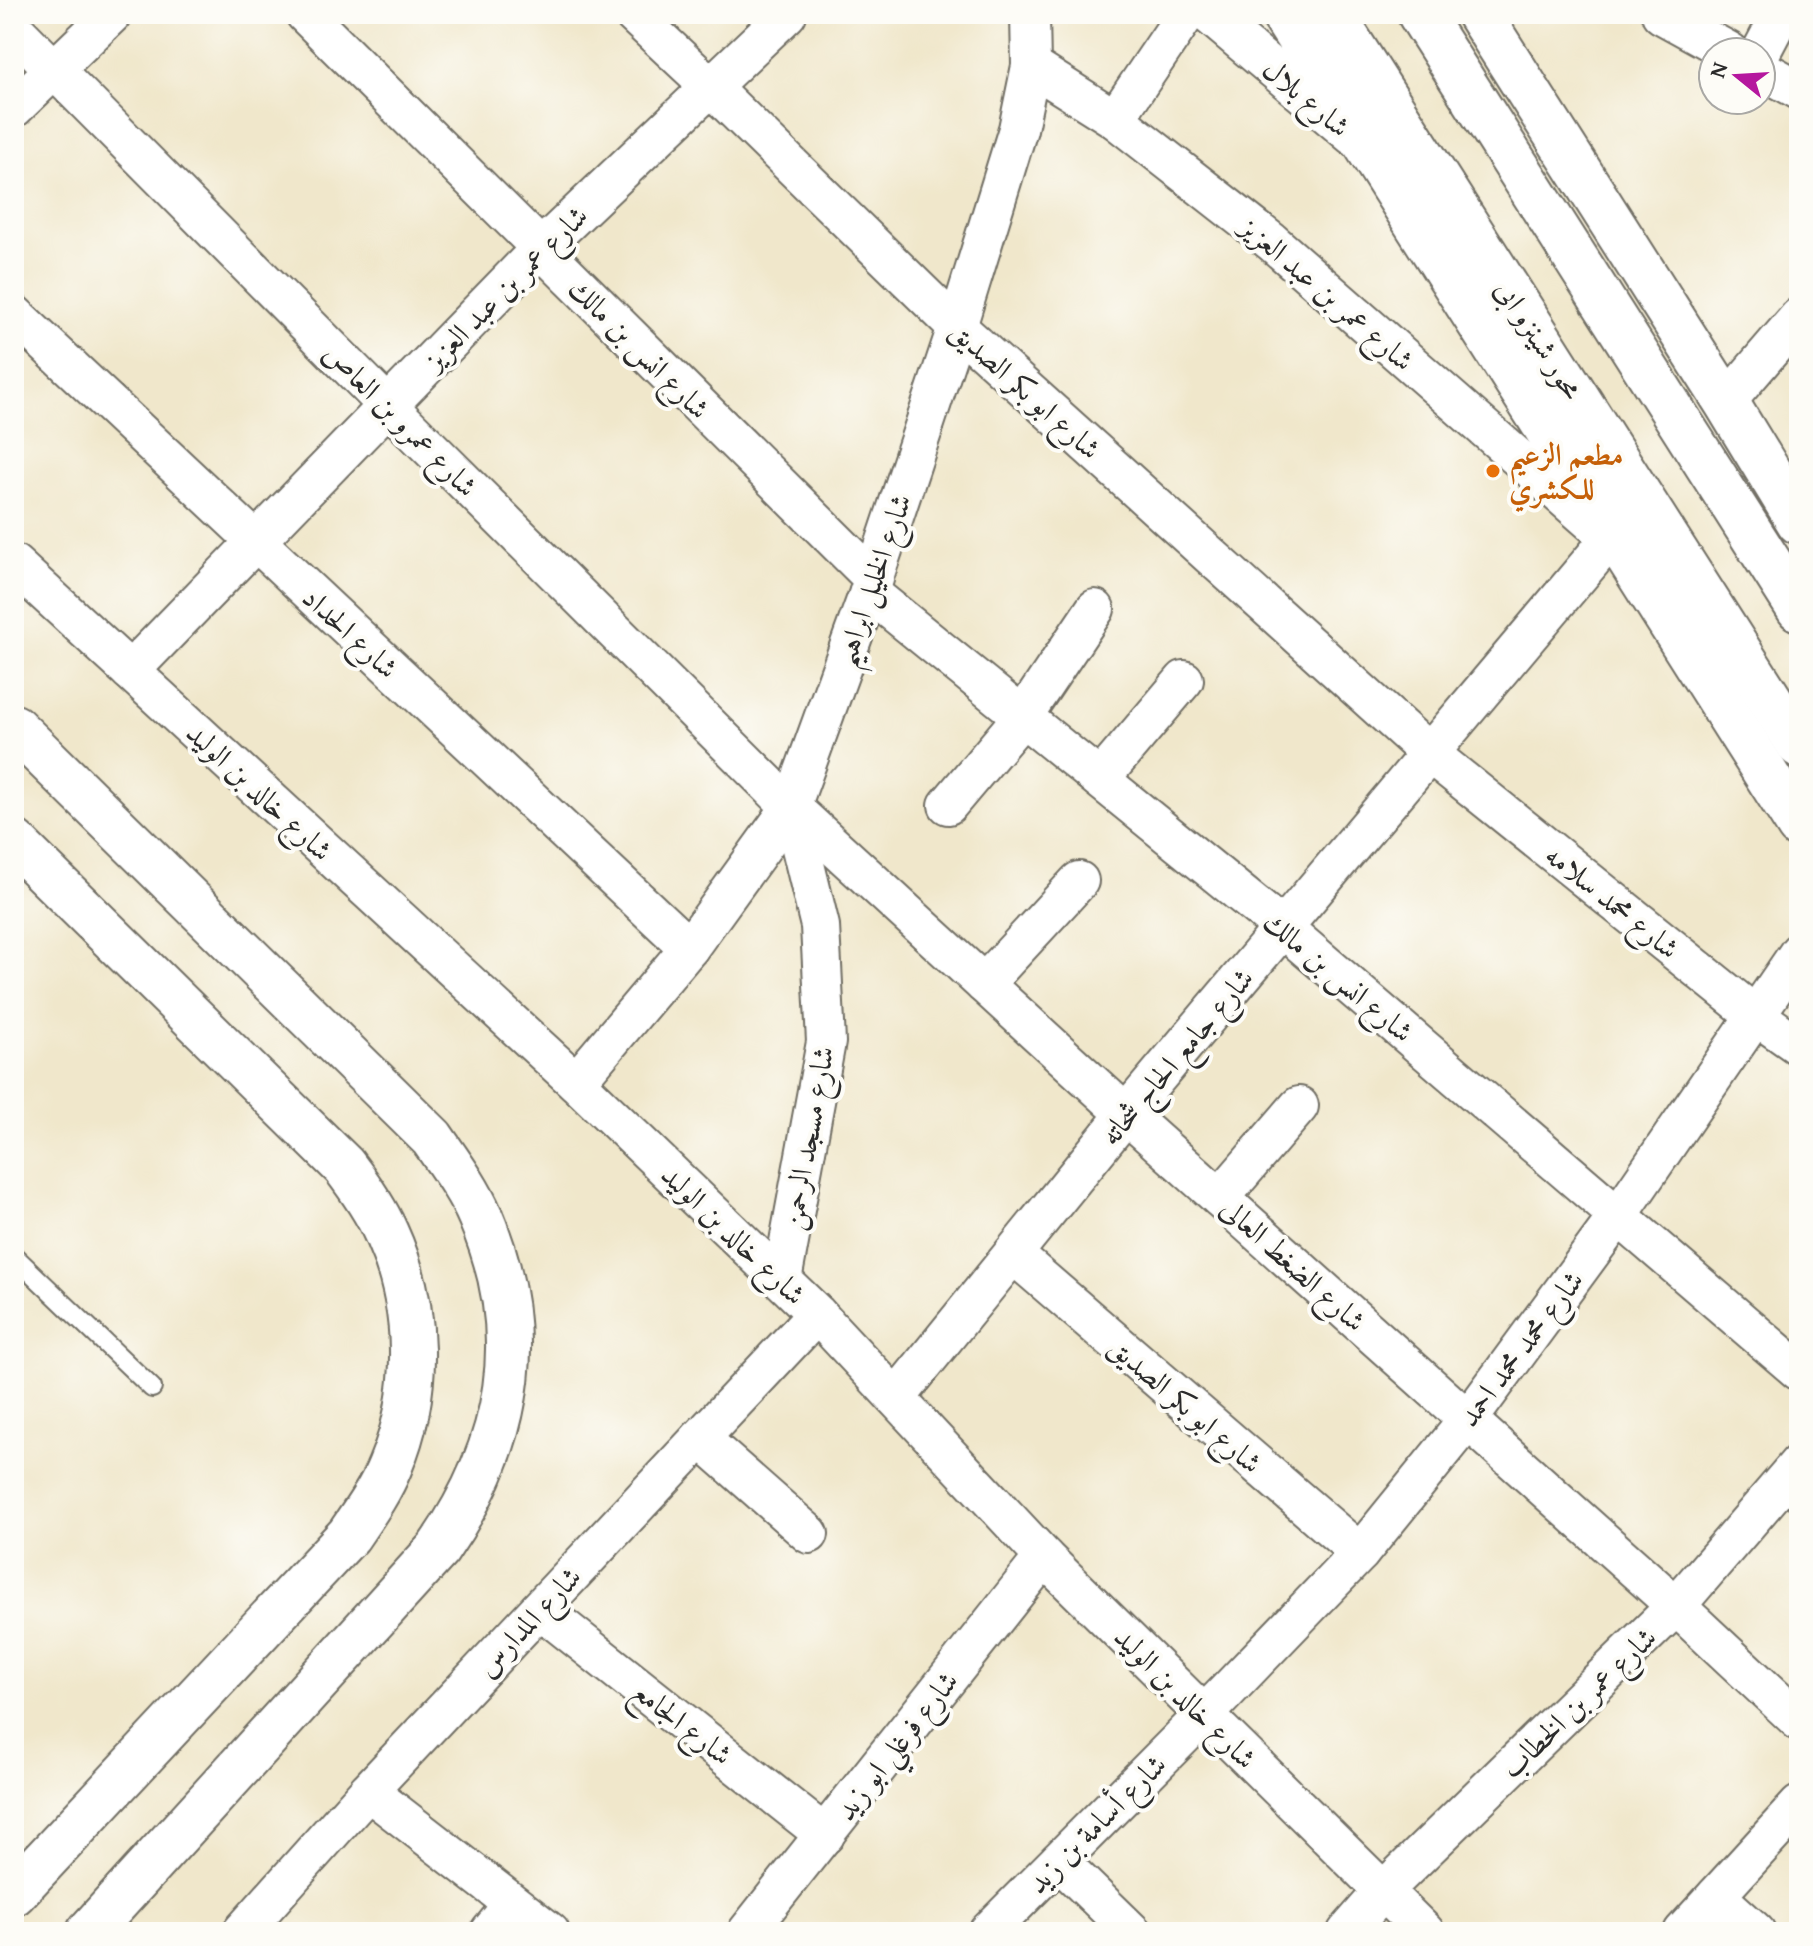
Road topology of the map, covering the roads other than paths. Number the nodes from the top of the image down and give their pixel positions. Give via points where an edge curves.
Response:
1 (112, 14) edge
2 (305, 14) edge
3 (633, 14) edge
4 (787, 14) edge
5 (1030, 14) edge
6 (1186, 14) edge
7 (1208, 14) edge
8 (1283, 14) edge
9 (1332, 14) edge
10 (1420, 14) edge
11 (1479, 14) edge
12 (1661, 14) edge
13 (1781, 14) edge
14 (14, 29) edge
15 (1701, 36) edge
16 (1769, 36) edge
17 (1031, 66) junction
18 (54, 70) junction
19 (1777, 78) edge
20 (711, 87) junction
21 (1799, 90) edge
22 (14, 108) edge
23 (1115, 119) junction
24 (1369, 150) junction
25 (540, 249) junction
26 (14, 314) edge
27 (957, 327) junction
28 (1792, 339) edge
29 (1726, 402) junction
30 (388, 406) junction
31 (1799, 522) edge
32 (1612, 536) junction
33 (255, 542) junction
34 (14, 564) edge
35 (872, 585) junction
36 (1095, 609) dead end
37 (1799, 609) edge
38 (130, 671) junction
39 (1184, 680) dead end
40 (1023, 716) junction
41 (14, 727) edge
42 (1799, 745) edge
43 (1429, 753) junction
44 (1100, 779) junction
45 (948, 805) dead end
46 (791, 807) junction
47 (1799, 826) edge
48 (14, 842) edge
49 (1079, 881) dead end
50 (1283, 928) junction
51 (689, 948) junction
52 (1799, 952) edge
53 (984, 984) junction
54 (1755, 1015) junction
55 (1799, 1046) edge
56 (576, 1082) junction
57 (1299, 1106) dead end
58 (1126, 1114) junction
59 (1220, 1198) junction
60 (1618, 1216) junction
61 (1013, 1254) junction
62 (14, 1256) edge
63 (782, 1280) junction
64 (817, 1314) junction
65 (1799, 1371) edge
66 (152, 1388) dead end
67 (896, 1398) junction
68 (1468, 1420) junction
69 (700, 1438) junction
70 (1799, 1463) edge
71 (809, 1534) dead end
72 (1360, 1553) junction
73 (1044, 1557) junction
74 (1676, 1606) junction
75 (540, 1609) junction
76 (1205, 1714) junction
77 (1799, 1721) edge
78 (368, 1791) junction
79 (1799, 1805) edge
80 (825, 1835) junction
81 (1059, 1861) junction
82 (1383, 1891) junction
83 (14, 1893) edge
84 (1716, 1896) junction
85 (502, 1918) edge
86 (89, 1932) edge
87 (242, 1932) edge
88 (550, 1932) edge
89 (747, 1932) edge
90 (988, 1932) edge
91 (1132, 1932) edge
92 (1347, 1932) edge
93 (1425, 1932) edge
94 (1683, 1932) edge
95 (1756, 1932) edge

1 - 18 street
2 - 25 street, شارع انس بن مالك
3 - 20 street, شارع ابو بكر الصديق
4 - 20 street, شارع عمر بن عبد العزيز
5 - 17 street, شارع الخليل ابراهيم
6 - 23 street
7 - 24 street, شارع بلال
8 - 24 street
9 - 42 street, محور شينزو ابى
10 - 37 street
11 - 29 street
12 - 15 street
13 - 16 street
14 - 18 street, شارع عمرو بن العاص
17 - 23 street, شارع عمر بن عبد العزيز
17 - 27 street, شارع الخليل ابراهيم via 1018,129
18 - 22 street
18 - 30 street, شارع عمرو بن العاص
19 - 21 street
20 - 25 street, شارع عمر بن عبد العزيز
20 - 27 street, شارع ابو بكر الصديق
23 - 32 street, شارع عمر بن عبد العزيز via 1272,242
24 - 32 street
25 - 30 street, شارع عمر بن عبد العزيز
25 - 35 street, شارع انس بن مالك
26 - 33 street, شارع الحداد
27 - 35 street, شارع الخليل ابراهيم
27 - 43 street, شارع ابو بكر الصديق
28 - 29 street
29 - 31 street
30 - 33 street, شارع عمر بن عبد العزيز
30 - 46 street, شارع عمرو بن العاص
32 - 43 street, شارع جامع الحاج شحاته
32 - 47 street
33 - 38 street, شارع عمر بن عبد العزيز
33 - 51 street, شارع الحداد
34 - 38 street, شارع خالد بن الوليد
35 - 40 street, شارع انس بن مالك
35 - 46 street, شارع الخليل ابراهيم
36 - 40 street
38 - 56 street, شارع خالد بن الوليد
39 - 44 street
40 - 44 street, شارع انس بن مالك
40 - 45 street
41 - 86 street via 432,1138 458,1175 490,1241 508,1342 498,1430 484,1472 438,1549
43 - 50 street, شارع جامع الحاج شحاته
43 - 54 street, شارع محمد سلامه
44 - 50 street, شارع انس بن مالك
46 - 51 street, شارع الخليل ابراهيم
46 - 53 street, شارع الضغط العالى
46 - 63 street, شارع مسجد الرحمن via 820,926 826,1042
48 - 83 street via 344,1166 386,1232 400,1269 412,1348 403,1427 390,1465 349,1535
49 - 53 street
50 - 58 street, شارع جامع الحاج شحاته
50 - 60 street, شارع انس بن مالك
51 - 56 street, شارع الخليل ابراهيم
52 - 54 street, شارع محمد محمد احمد
53 - 58 street, شارع الضغط العالى
54 - 55 street, شارع محمد سلامه
54 - 60 street, شارع محمد محمد احمد
56 - 63 street, شارع خالد بن الوليد
57 - 59 street
58 - 59 street, شارع الضغط العالى
58 - 61 street, شارع جامع الحاج شحاته
59 - 68 street, شارع الضغط العالى
60 - 65 street, شارع انس بن مالك
60 - 68 street, شارع محمد محمد احمد
61 - 67 street, شارع جامع الحاج شحاته
61 - 72 street, شارع ابو بكر الصديق
62 - 66 lane
63 - 64 street, شارع خالد بن الوليد
64 - 67 street, شارع خالد بن الوليد
64 - 69 street, شارع المدارس
67 - 73 street, شارع خالد بن الوليد
68 - 72 street, شارع محمد محمد احمد
68 - 74 street, شارع الضغط العالى
69 - 71 street
69 - 75 street, شارع المدارس
70 - 74 street, شارع عمر بن الخطاب
72 - 76 street, شارع محمد محمد احمد
73 - 76 street, شارع خالد بن الوليد
73 - 80 street, شارع فرغلي ابو زيد
74 - 77 street, شارع الضغط العالى
74 - 82 street, شارع عمر بن الخطاب
75 - 78 street, شارع المدارس
75 - 80 street, شارع الجامع
76 - 81 street, شارع أسامة بن زيد
76 - 82 street, شارع خالد بن الوليد
78 - 85 street
78 - 87 street, شارع المدارس
79 - 84 street
80 - 89 street, شارع فرغلي ابو زيد
81 - 90 street, شارع أسامة بن زيد
81 - 91 street
82 - 92 street, شارع عمر بن الخطاب
82 - 93 street, شارع خالد بن الوليد
84 - 94 street
84 - 95 street
85 - 88 street

